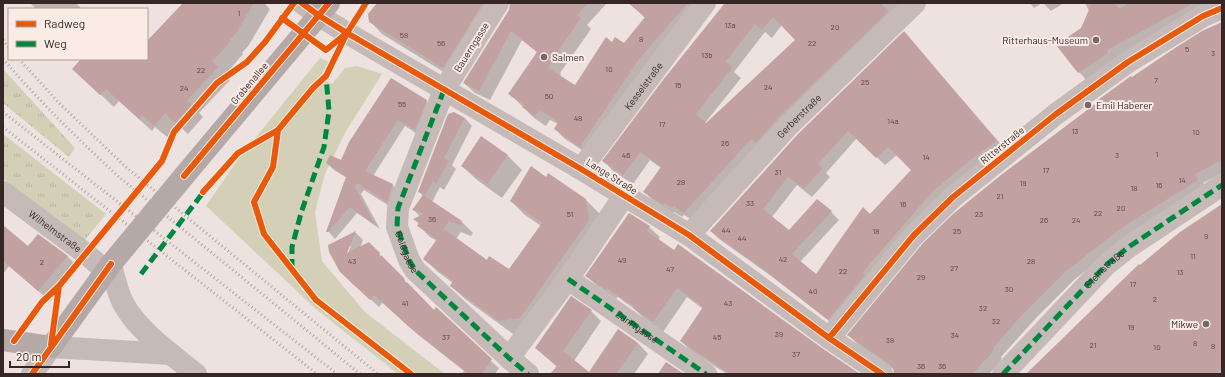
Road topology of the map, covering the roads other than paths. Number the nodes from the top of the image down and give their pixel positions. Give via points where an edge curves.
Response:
1 (498, 3) edge
2 (705, 3) edge
3 (914, 3) edge
4 (316, 7) edge
5 (1222, 8) edge
6 (444, 90) junction
7 (582, 169) junction
8 (1222, 185) edge
9 (3, 192) edge
10 (624, 196) junction
11 (689, 235) junction
12 (109, 267) junction
13 (568, 279) junction
14 (828, 338) junction
15 (3, 340) edge
16 (51, 347) junction
17 (171, 354) junction
18 (509, 358) junction
19 (32, 374) edge
20 (196, 374) edge
21 (528, 374) edge
22 (706, 374) edge
23 (882, 374) edge
24 (1003, 374) edge

1 - 6 street, Bauerngasse
2 - 7 street, Kesselstraße
3 - 11 street, Gerberstraße via 790,125
4 - 6 street, Lange Straße via 347,33
4 - 12 main road, Grabenallee, bridge
5 - 14 street, Ritterstraße via 1203,16 1128,62 1056,114 953,197 914,236
6 - 7 street, Lange Straße
6 - 18 street, Goldgasse via 398,208 396,227 415,270
7 - 10 street, Lange Straße
8 - 24 street, Steinstraße via 1130,246 1106,265
9 - 12 street, Wilhelmstraße via 56,232
10 - 11 street, Lange Straße
10 - 13 street
11 - 14 street, Lange Straße
12 - 16 main road, Grabenallee
12 - 17 street via 130,313 145,331
13 - 18 street
13 - 22 street, Zunftgasse
14 - 23 street, Lange Straße
15 - 16 main road
16 - 17 street
16 - 19 street
17 - 20 street
18 - 21 street, Goldgasse

